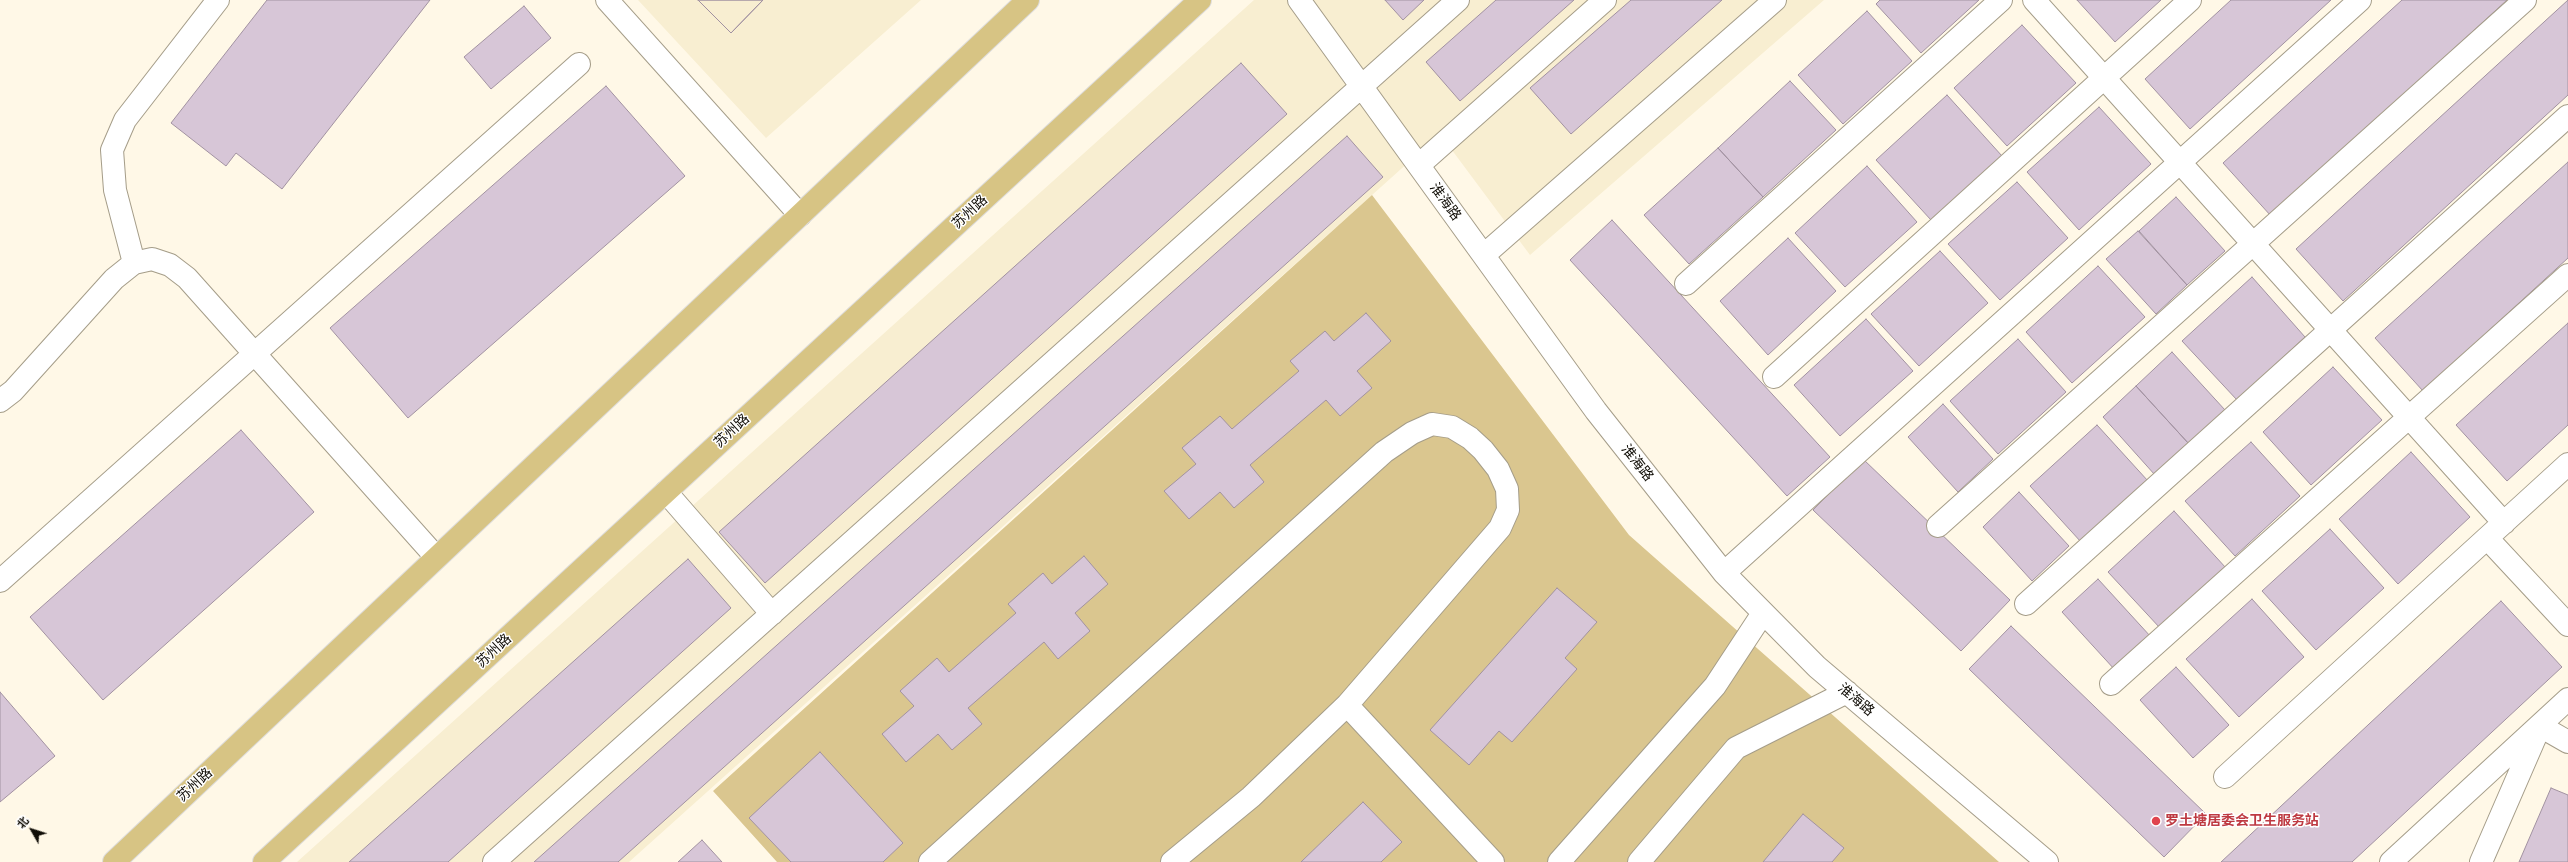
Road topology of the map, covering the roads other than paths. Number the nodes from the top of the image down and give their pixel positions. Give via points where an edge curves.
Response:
1 (218, 0) edge
2 (607, 0) edge
3 (1028, 0) edge
4 (1200, 0) edge
5 (1299, 0) edge
6 (1458, 0) edge
7 (1605, 0) edge
8 (1775, 0) edge
9 (2001, 0) edge
10 (2034, 0) edge
11 (2190, 0) edge
12 (2360, 0) edge
13 (2525, 0) edge
14 (579, 64) dead end
15 (2104, 78) junction
16 (1362, 86) junction
17 (2568, 116) edge
18 (2180, 164) junction
19 (1419, 165) junction
20 (800, 215) junction
21 (2253, 244) junction
22 (1484, 255) junction
23 (134, 263) junction
24 (2568, 275) edge
25 (1686, 284) dead end
26 (2331, 330) junction
27 (255, 354) junction
28 (1774, 377) dead end
29 (0, 401) edge
30 (2409, 417) junction
31 (2568, 464) edge
32 (666, 492) junction
33 (2504, 523) junction
34 (1938, 526) dead end
35 (2487, 538) junction
36 (436, 557) junction
37 (1724, 573) junction
38 (0, 581) edge
39 (2026, 604) dead end
40 (1763, 613) junction
41 (772, 614) junction
42 (2568, 625) edge
43 (2111, 684) dead end
44 (1847, 692) junction
45 (2568, 699) edge
46 (1347, 705) junction
47 (2540, 726) junction
48 (2568, 742) edge
49 (2225, 777) dead end
50 (114, 862) edge
51 (264, 862) edge
52 (494, 862) edge
53 (930, 862) edge
54 (1172, 862) edge
55 (1492, 862) edge
56 (1559, 862) edge
57 (1639, 862) edge
58 (2047, 862) edge
59 (2392, 862) edge
60 (2481, 862) edge

1 - 23 street via 125,120 112,150 115,190
2 - 20 street
3 - 20 main road, 苏州路
4 - 32 main road, 苏州路
5 - 16 street, 淮海路
6 - 16 street
7 - 19 street
8 - 22 street
9 - 25 street
10 - 15 street
11 - 15 street
12 - 18 street
13 - 21 street
14 - 27 street
15 - 18 street
15 - 28 street
16 - 19 street, 淮海路
16 - 41 street
17 - 26 street
18 - 21 street
18 - 37 street
19 - 22 street, 淮海路
20 - 36 main road, 苏州路
21 - 26 street
21 - 34 street
22 - 37 street, 淮海路 via 1596,411
23 - 27 street via 152,259 170,264 187,278
23 - 29 street via 114,279 13,391
24 - 30 street
26 - 30 street
26 - 39 street
27 - 36 street
27 - 38 street
30 - 33 street
30 - 43 street
31 - 33 street
32 - 41 street
32 - 51 main road, 苏州路
33 - 35 street
35 - 42 street
35 - 49 street
36 - 50 main road, 苏州路
37 - 40 street, 淮海路
40 - 44 street, 淮海路 via 1817,668
40 - 56 street via 1714,686
41 - 52 street
44 - 57 street via 1736,748
44 - 58 street, 淮海路
45 - 47 street
46 - 53 street via 1500,528 1508,510 1507,489 1498,469 1484,450 1452,427 1432,424 1412,433 1384,452
46 - 54 street via 1251,797
46 - 55 street
47 - 48 street
47 - 59 street
47 - 60 street

